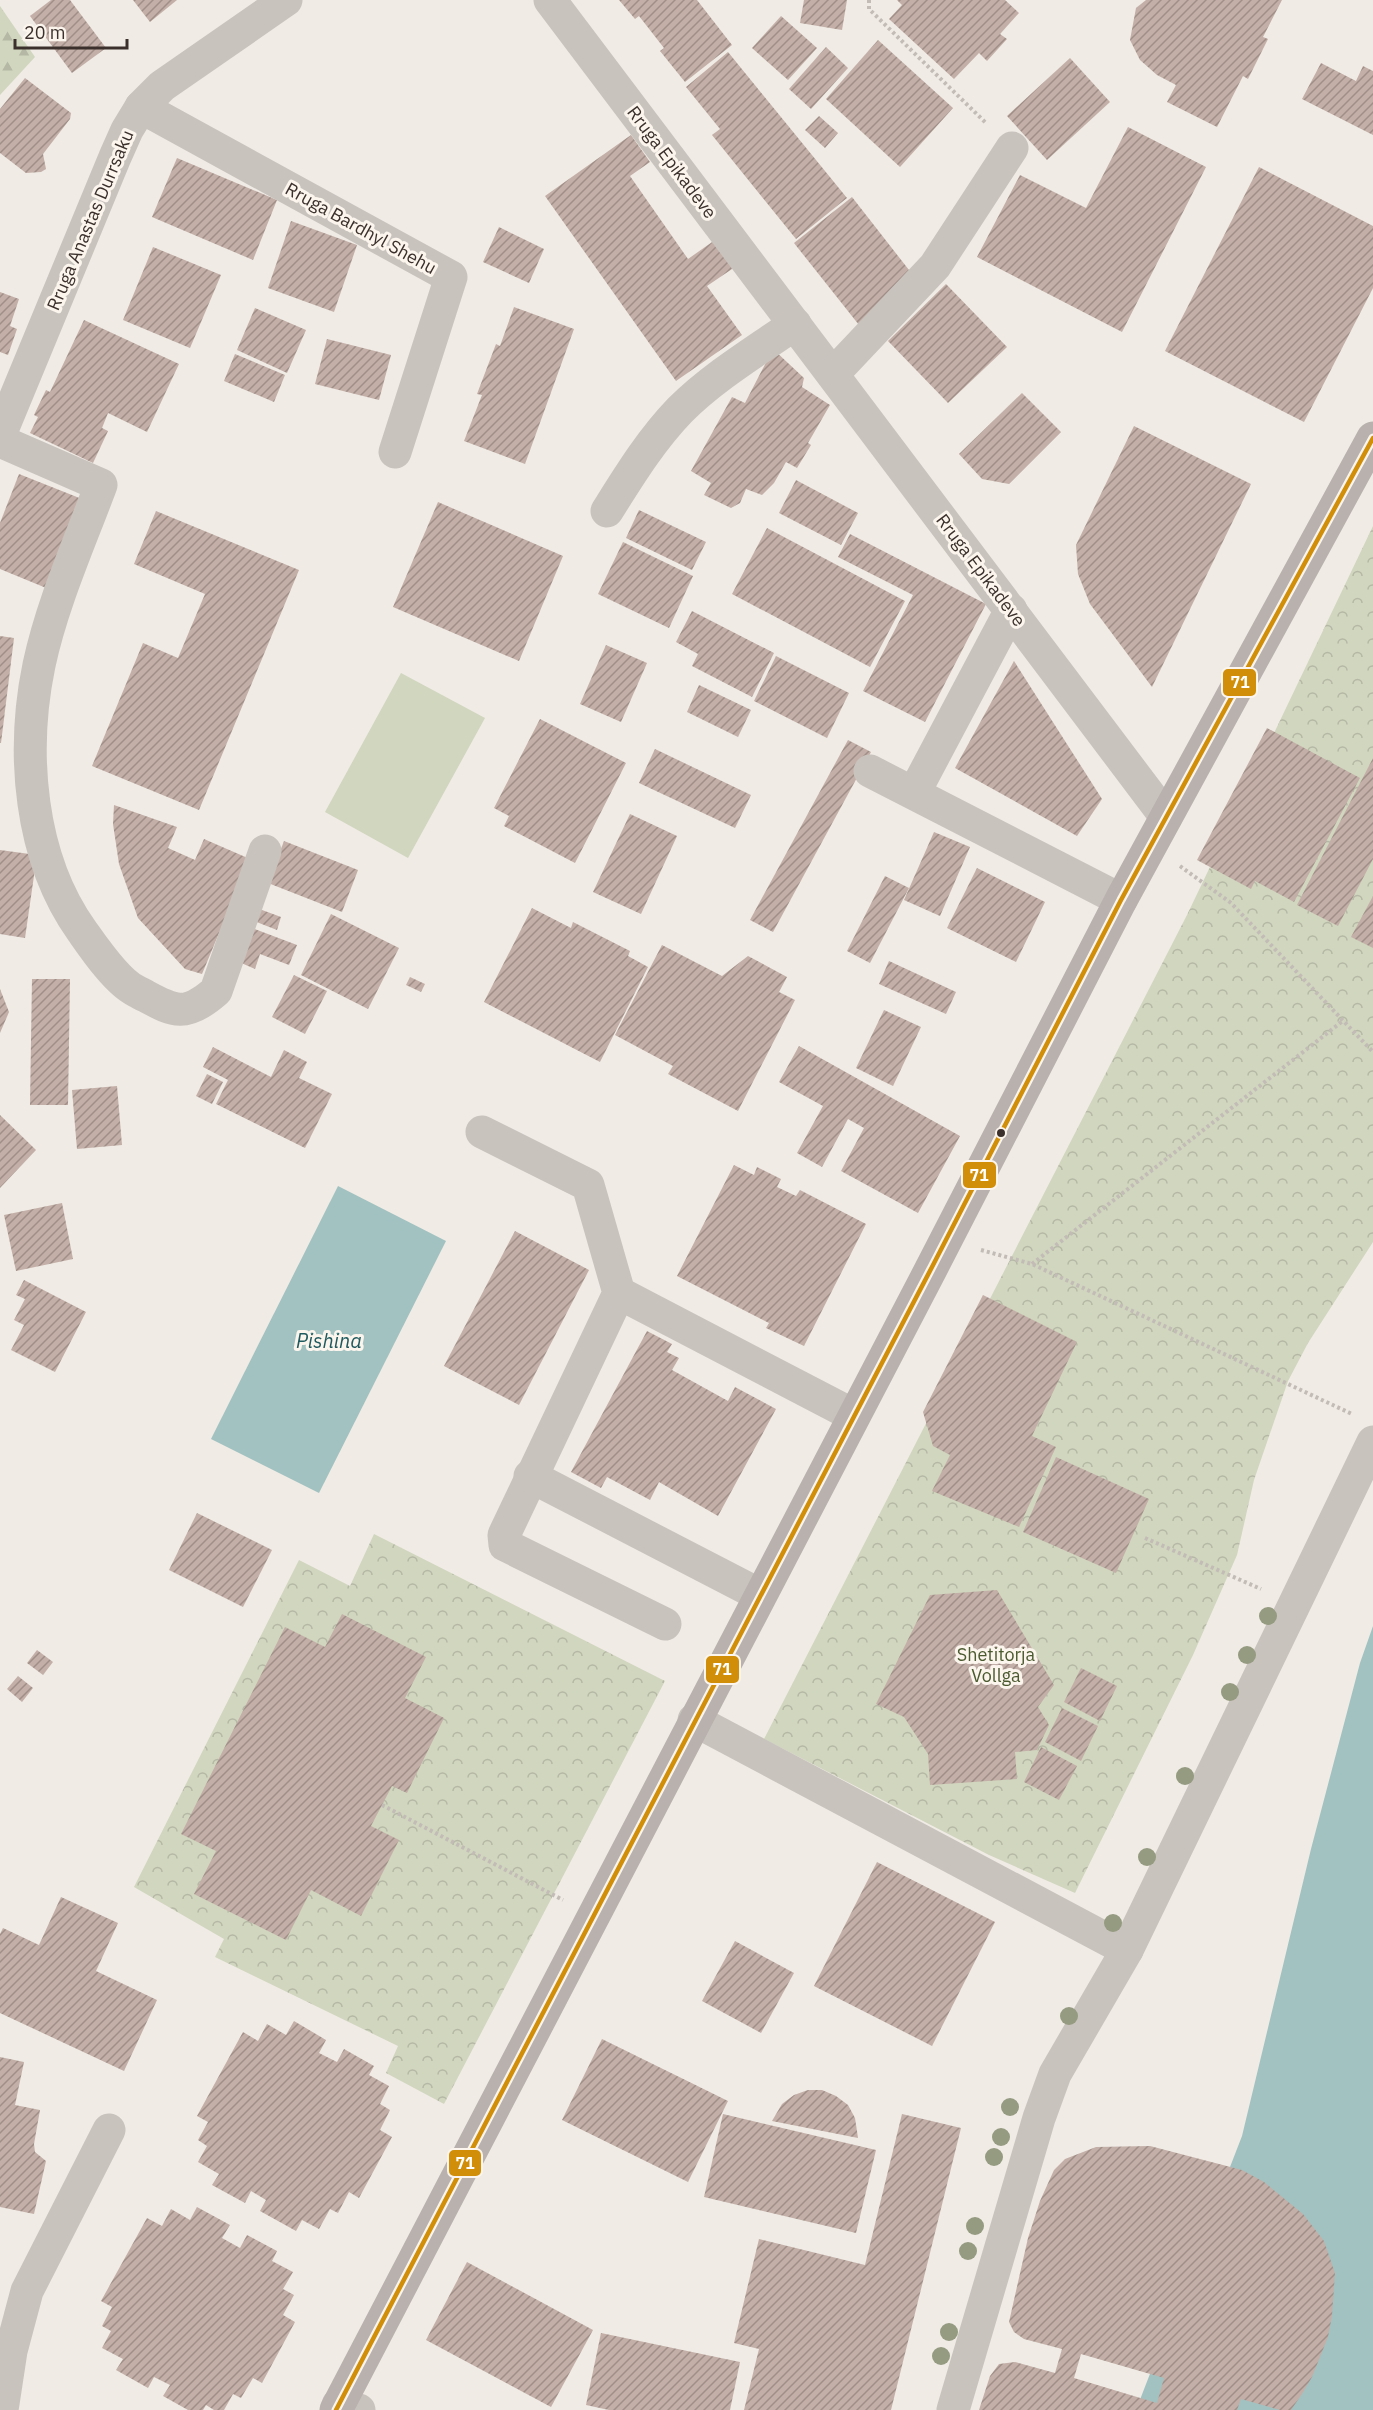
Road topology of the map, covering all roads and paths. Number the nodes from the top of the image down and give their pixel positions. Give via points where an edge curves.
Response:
1 (286, 0) edge
2 (550, 0) edge
3 (869, 0) edge
4 (141, 107) junction
5 (1012, 148) joint
6 (795, 324) junction
7 (832, 374) junction
8 (0, 435) edge
9 (1373, 438) edge
10 (0, 441) edge
11 (395, 452) dead end
12 (607, 511) dead end
13 (1011, 610) junction
14 (870, 771) dead end
15 (914, 793) junction
16 (1166, 817) junction
17 (1150, 845) junction
18 (265, 851) dead end
19 (1120, 900) junction
20 (1344, 1020) junction
21 (1373, 1052) edge
22 (482, 1132) dead end
23 (946, 1240) junction
24 (1032, 1264) junction
25 (619, 1293) junction
26 (853, 1414) junction
27 (1368, 1431) edge
28 (530, 1476) junction
29 (1144, 1538) dead end
30 (760, 1595) junction
31 (1295, 1604) junction
32 (664, 1624) dead end
33 (694, 1720) junction
34 (382, 1805) dead end
35 (593, 1916) junction
36 (1127, 1950) junction
37 (109, 2130) dead end
38 (344, 2408) edge
39 (2, 2410) edge
40 (953, 2410) edge

1 - 4 street, Rruga Anastas Durrsaku via 162,86
2 - 6 street, Rruga Epikadeve
3 - 5 path via 869,9
4 - 8 street, Rruga Anastas Durrsaku via 115,157
4 - 11 street, Rruga Bardhyl Shehu via 451,277
5 - 7 street via 935,266
6 - 7 street, Rruga Epikadeve
6 - 12 street via 680,410 643,455
7 - 13 street, Rruga Epikadeve
9 - 16 main road
10 - 18 street via 101,485 39,665 30,742 33,805 46,857 68,911 97,952 132,989 174,1011 199,1006 216,991
13 - 15 street
13 - 16 street, Rruga Epikadeve
14 - 15 street
15 - 19 street
16 - 17 main road
17 - 19 main road
17 - 20 path via 1231,903
19 - 23 main road
20 - 21 path
20 - 24 path
22 - 25 street via 588,1185
23 - 24 path
23 - 26 main road
24 - 27 path
25 - 26 street
25 - 28 street
26 - 30 main road
27 - 31 street
28 - 30 street
28 - 32 street via 504,1535 506,1545
29 - 31 path
30 - 33 main road
31 - 36 street
33 - 35 main road
33 - 36 street
34 - 35 path
35 - 38 main road
36 - 40 street via 1055,2074
37 - 39 street via 27,2291 11,2351

